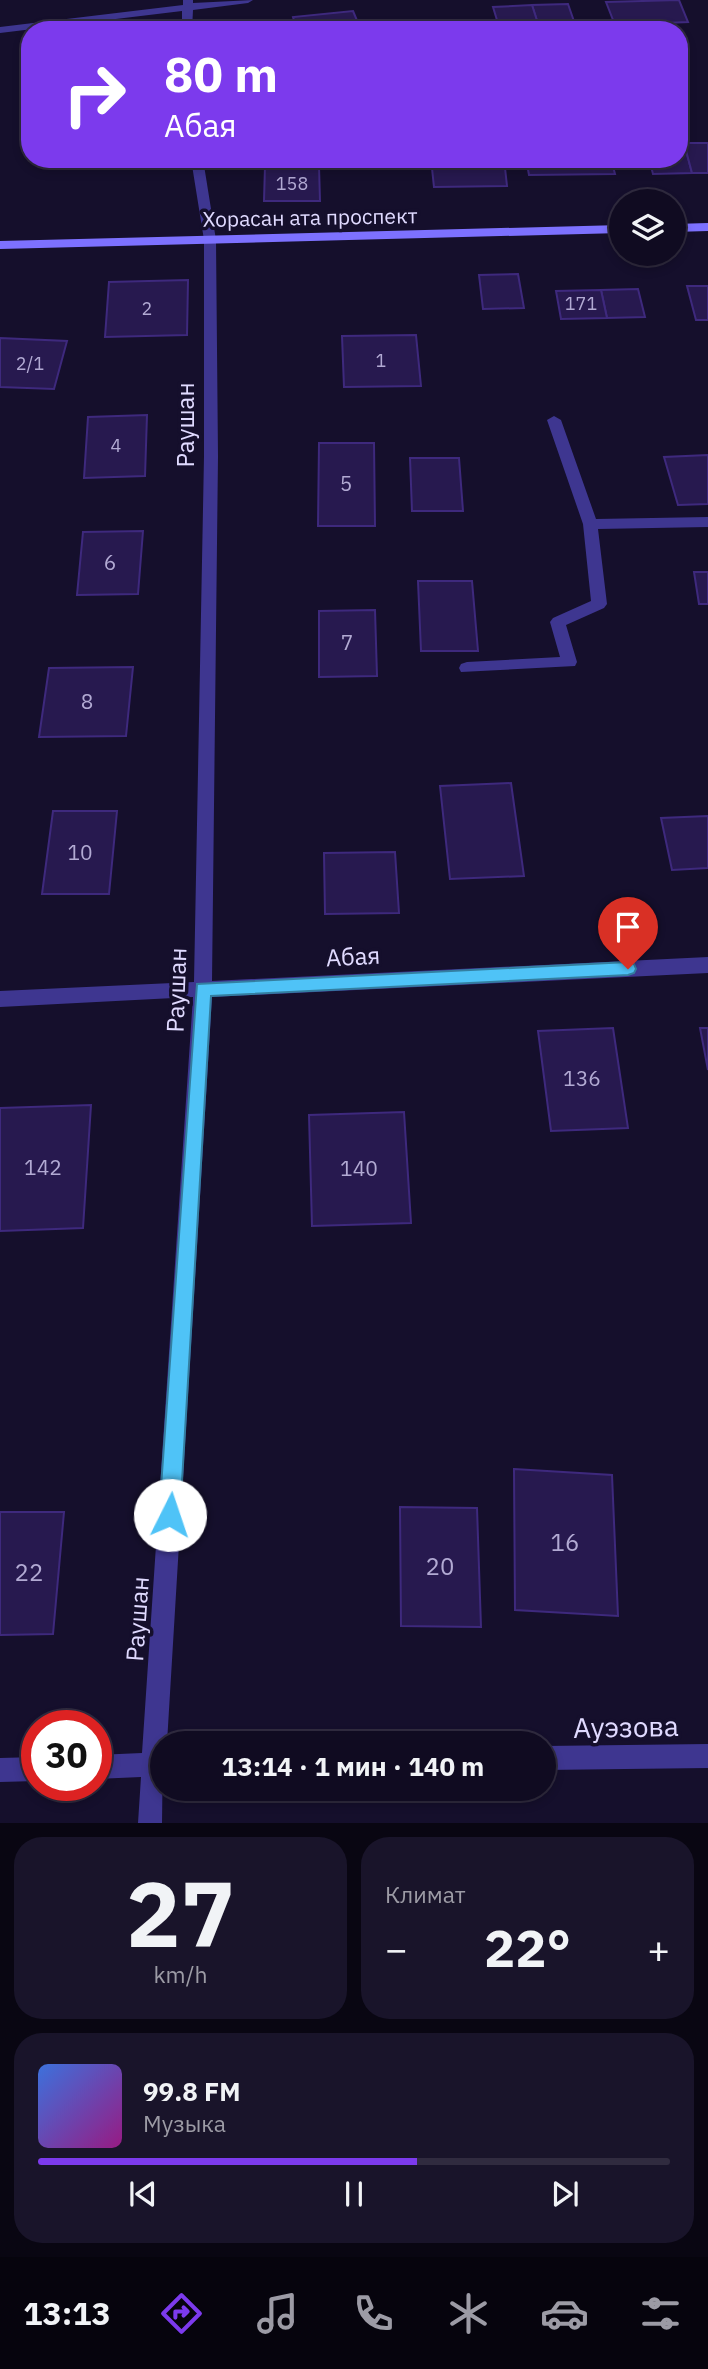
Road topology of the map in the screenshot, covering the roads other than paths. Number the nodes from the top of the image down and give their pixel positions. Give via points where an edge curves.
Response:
1 (248, 0) edge
2 (188, 4) edge
3 (65, 21) edge
4 (21, 27) edge
5 (0, 30) edge
6 (198, 168) edge
7 (708, 227) edge
8 (686, 228) edge
9 (609, 229) edge
10 (210, 240) junction
11 (0, 245) edge
12 (554, 420) dead end
13 (708, 522) edge
14 (590, 524) junction
15 (467, 668) dead end
16 (708, 965) edge
17 (203, 989) junction
18 (0, 999) edge
19 (160, 1731) edge
20 (708, 1756) edge
21 (556, 1758) edge
22 (150, 1764) edge
23 (112, 1766) edge
24 (21, 1769) edge
25 (0, 1770) edge
26 (153, 1801) edge
27 (150, 1823) edge

1 - 2 street
2 - 3 street
4 - 5 street
6 - 10 street, Раушан
7 - 8 main road
9 - 10 main road, Хорасан ата проспект
10 - 11 main road, Хорасан ата проспект
10 - 17 street, Раушан
12 - 14 street
13 - 14 street
14 - 15 street via 599,604 558,622 569,662
16 - 17 street, Абая
17 - 18 street, Абая
17 - 19 street, Раушан
20 - 21 street, Ауэзова
22 - 23 street
24 - 25 street
26 - 27 street, Раушан

